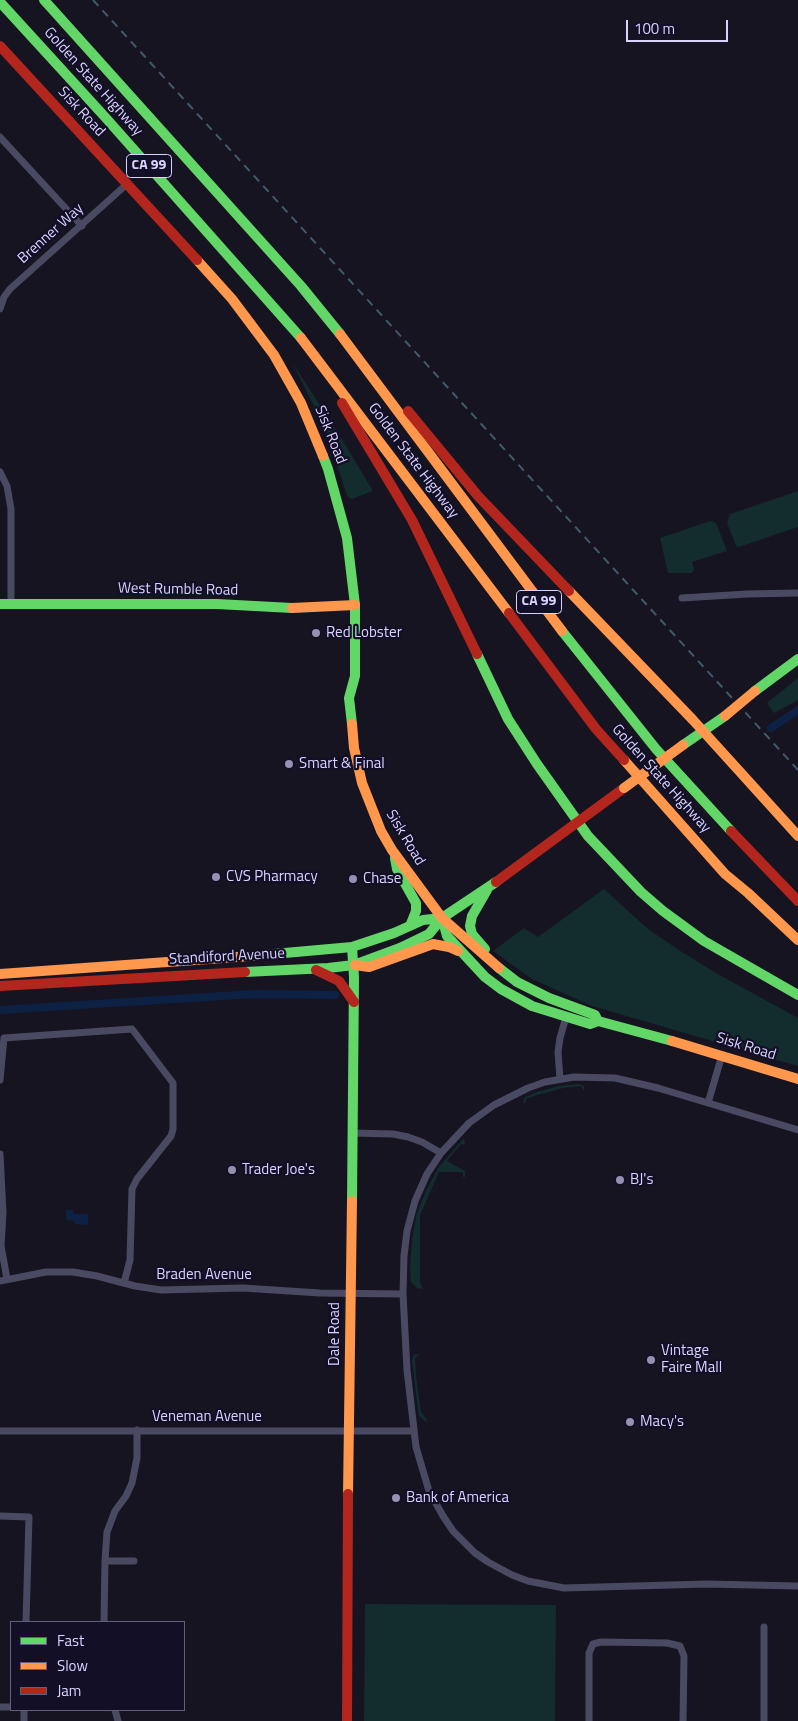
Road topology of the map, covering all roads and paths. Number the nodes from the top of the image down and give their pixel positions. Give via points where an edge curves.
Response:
1 (44, 0) edge
2 (0, 2) edge
3 (0, 46) edge
4 (0, 137) edge
5 (127, 184) junction
6 (82, 226) junction
7 (301, 286) junction
8 (2, 294) edge
9 (0, 309) edge
10 (295, 331) junction
11 (0, 472) edge
12 (798, 592) edge
13 (682, 598) dead end
14 (0, 604) edge
15 (11, 604) junction
16 (355, 605) junction
17 (798, 659) edge
18 (703, 731) junction
19 (578, 821) junction
20 (798, 836) edge
21 (395, 854) junction
22 (490, 887) junction
23 (798, 901) edge
24 (442, 918) junction
25 (410, 926) junction
26 (798, 940) edge
27 (352, 947) junction
28 (464, 955) junction
29 (354, 965) junction
30 (313, 968) junction
31 (0, 974) edge
32 (0, 986) edge
33 (798, 995) edge
34 (549, 998) junction
35 (354, 1002) junction
36 (566, 1017) junction
37 (598, 1021) junction
38 (722, 1056) junction
39 (560, 1079) junction
40 (798, 1079) edge
41 (0, 1080) edge
42 (708, 1103) junction
43 (798, 1130) edge
44 (352, 1133) junction
45 (441, 1153) junction
46 (0, 1154) edge
47 (3, 1280) edge
48 (124, 1283) junction
49 (350, 1294) junction
50 (403, 1294) junction
51 (137, 1430) junction
52 (349, 1430) junction
53 (0, 1431) edge
54 (414, 1431) junction
55 (0, 1516) edge
56 (105, 1561) junction
57 (134, 1561) dead end
58 (798, 1586) edge
59 (26, 1621) edge
60 (104, 1621) edge
61 (764, 1627) dead end
62 (347, 1721) edge
63 (589, 1721) edge
64 (683, 1721) edge
65 (764, 1721) edge

1 - 7 main road, Golden State Highway / CA 99
2 - 10 main road, Golden State Highway / CA 99
3 - 5 main road, Sisk Road
4 - 6 street
5 - 6 street, Brenner Way
5 - 16 main road, Sisk Road via 242,311 292,386 320,448 338,500 347,538
6 - 8 street, Brenner Way
7 - 18 main road via 361,349 478,496
7 - 23 main road, Golden State Highway / CA 99 via 615,699 697,795
8 - 9 street, Brenner Way
10 - 19 main road via 399,498 508,718
10 - 26 main road, Golden State Highway / CA 99 via 596,729 725,874
11 - 15 street via 7,486 11,509
12 - 13 street
14 - 15 main road, West Rumble Road
15 - 16 main road, West Rumble Road via 217,604 288,608
16 - 21 main road, Sisk Road via 356,676 349,698 354,748 370,805
17 - 18 main road, Standiford Avenue, bridge
18 - 19 main road, Standiford Avenue, bridge
18 - 20 main road
19 - 22 main road, Standiford Avenue
19 - 33 main road via 617,868 663,911 704,941
21 - 24 main road, Sisk Road
21 - 25 main road via 397,869 416,903
22 - 24 main road, Standiford Avenue
22 - 34 main road via 472,916 472,934 502,964
24 - 25 main road, Standiford Avenue via 423,920
24 - 28 main road, Sisk Road via 447,936
24 - 29 main road, Standiford Avenue via 429,934
24 - 34 main road, Sisk Road via 509,977
25 - 27 main road, Standiford Avenue
27 - 29 main road, Dale Road
27 - 31 main road, Standiford Avenue
28 - 29 main road via 435,944 369,967
28 - 36 main road, Sisk Road via 501,989 532,1006
29 - 30 main road, Standiford Avenue
29 - 35 main road, Dale Road
30 - 32 main road, Standiford Avenue
30 - 35 main road via 339,981
34 - 37 main road, Sisk Road via 596,1015
35 - 44 main road, Dale Road
36 - 37 main road, Sisk Road via 590,1024
36 - 39 street via 559,1045
37 - 38 main road, Sisk Road
38 - 40 main road, Sisk Road
38 - 42 street
39 - 42 street via 615,1078
39 - 45 street via 528,1088 494,1105 465,1126
41 - 48 street via 4,1038 132,1029 172,1083 171,1136 132,1189 130,1260
42 - 43 street
44 - 45 street via 408,1137
44 - 49 main road, Dale Road
45 - 50 street via 420,1187 408,1224
46 - 47 street
47 - 48 street, Braden Avenue via 46,1272 73,1272
48 - 49 street, Braden Avenue via 161,1290 243,1288
49 - 50 street, Braden Avenue
49 - 52 main road, Dale Road
50 - 54 street
51 - 52 street, Veneman Avenue
51 - 53 street, Veneman Avenue
51 - 56 street via 136,1470 126,1496 110,1522
52 - 54 street, Veneman Avenue
52 - 62 main road, Dale Road
54 - 58 street via 429,1491 450,1526 488,1562 521,1579 572,1588 706,1584
55 - 59 street via 28,1517
56 - 57 street
56 - 60 street
61 - 65 street
63 - 64 street via 589,1653 593,1644 601,1642 680,1646 684,1656

